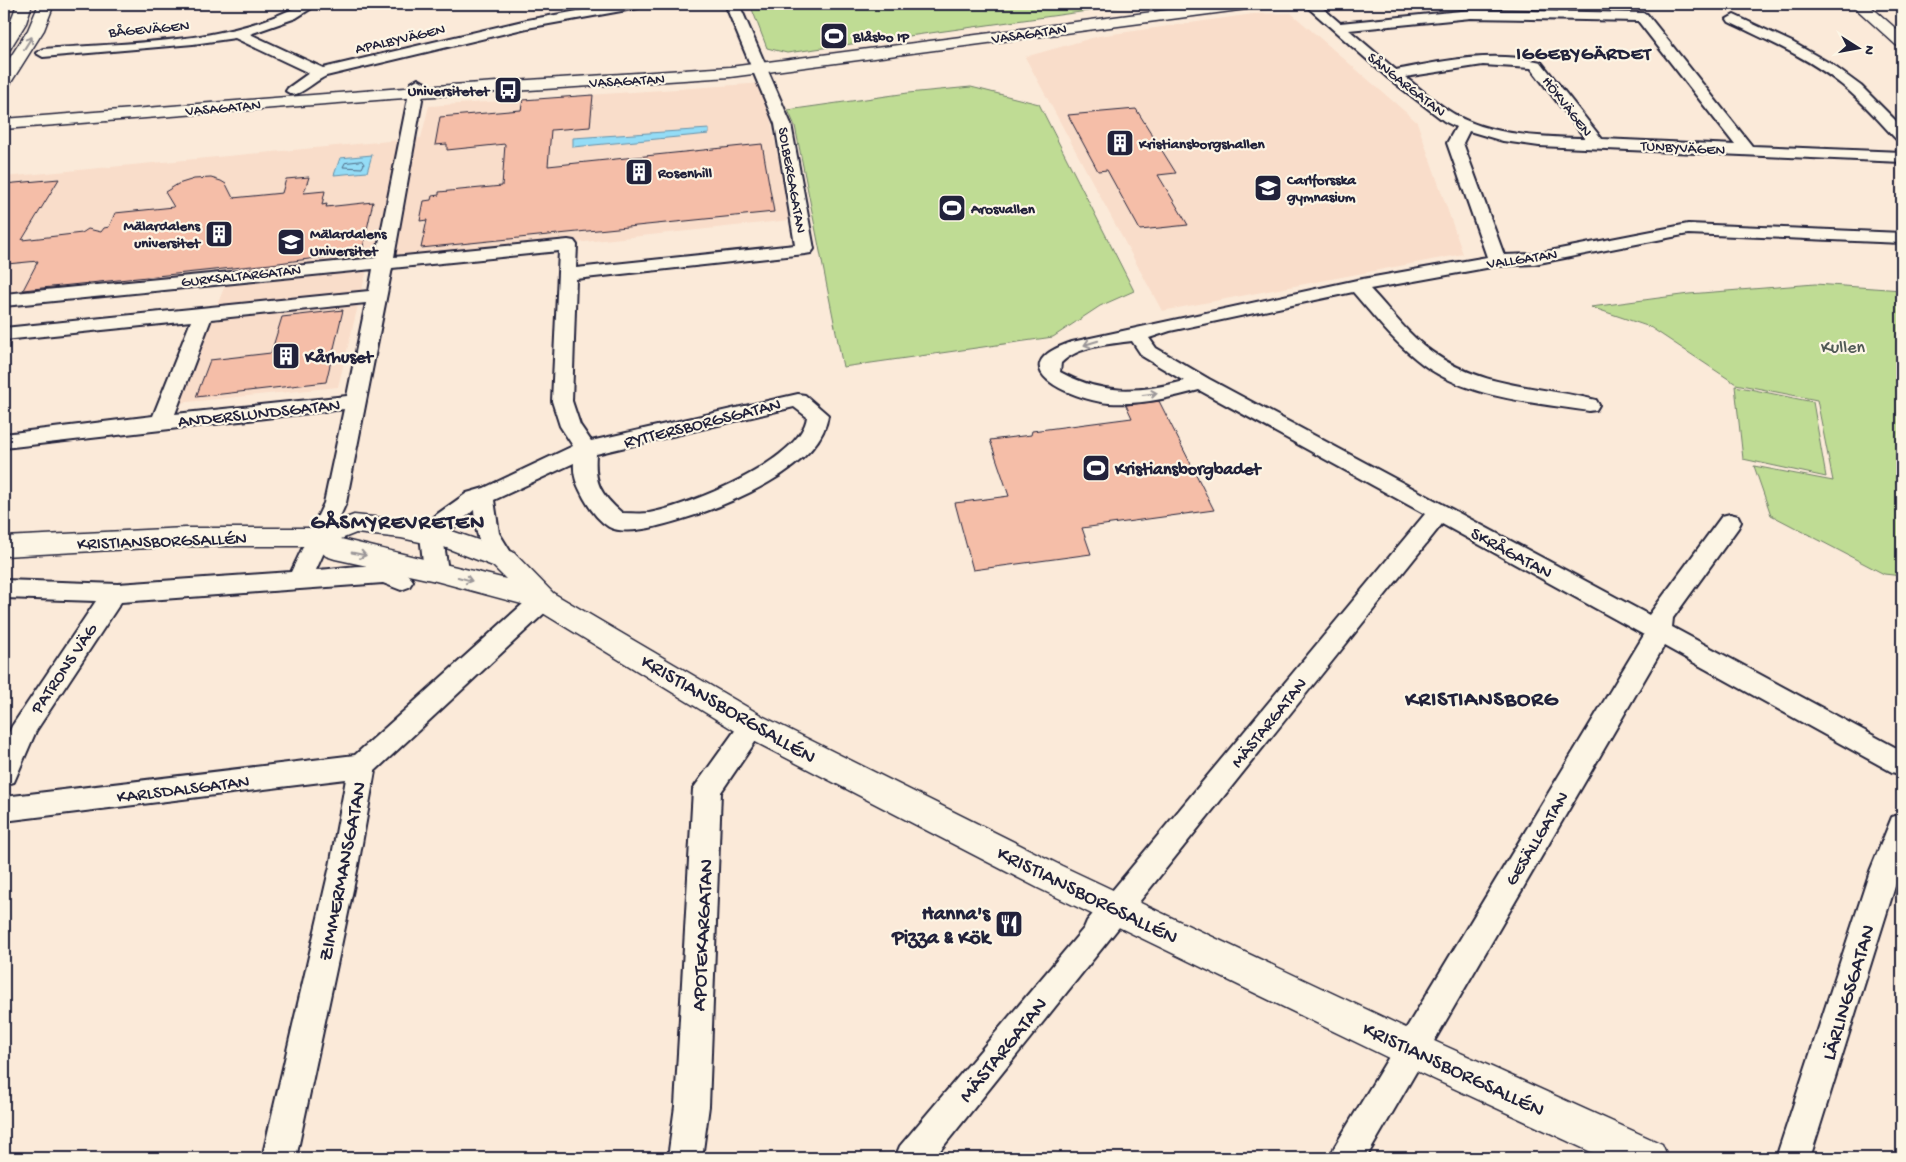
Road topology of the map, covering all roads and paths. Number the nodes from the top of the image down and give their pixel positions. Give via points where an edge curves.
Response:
1 (24, 4) edge
2 (46, 4) edge
3 (311, 4) edge
4 (638, 4) edge
5 (732, 4) edge
6 (1187, 4) edge
7 (1247, 4) edge
8 (1310, 4) edge
9 (1859, 4) edge
10 (1734, 19) dead end
11 (1337, 27) junction
12 (240, 35) junction
13 (1902, 42) edge
14 (4, 46) edge
15 (43, 53) dead end
16 (757, 65) junction
17 (320, 73) junction
18 (1393, 75) junction
19 (4, 80) edge
20 (418, 88) junction
21 (293, 92) junction
22 (4, 114) edge
23 (4, 124) edge
24 (1465, 125) junction
25 (1902, 136) edge
26 (1597, 143) junction
27 (1747, 150) junction
28 (1902, 157) edge
29 (1902, 238) edge
30 (383, 261) junction
31 (1496, 261) junction
32 (568, 274) junction
33 (1357, 286) junction
34 (376, 296) junction
35 (4, 300) edge
36 (204, 312) junction
37 (1142, 333) junction
38 (4, 334) edge
39 (1202, 383) junction
40 (357, 401) junction
41 (1588, 405) dead end
42 (160, 422) junction
43 (4, 441) edge
44 (586, 449) junction
45 (489, 498) junction
46 (1438, 513) junction
47 (1730, 522) dead end
48 (321, 537) junction
49 (4, 547) edge
50 (437, 549) junction
51 (502, 559) junction
52 (401, 572) junction
53 (299, 580) junction
54 (4, 589) edge
55 (114, 593) junction
56 (544, 600) junction
57 (1659, 632) junction
58 (753, 726) junction
59 (1902, 764) edge
60 (362, 766) junction
61 (4, 774) edge
62 (4, 809) edge
63 (1902, 826) edge
64 (1102, 927) junction
65 (1410, 1048) junction
66 (279, 1158) edge
67 (685, 1158) edge
68 (912, 1158) edge
69 (1347, 1158) edge
70 (1648, 1158) edge
71 (1793, 1158) edge

1 - 14 main road via 18,23
19 -> 2 main road via 36,30
3 - 12 street, BÅGEVÄGEN
4 - 17 street, APALBYVÄGEN via 526,24
5 - 16 street, SOLBERGAGATAN
6 - 16 main road, VASAGATAN
7 - 16 main road, VASAGATAN
8 - 11 street, SÅNGARGATAN
9 - 13 main road
10 - 25 street via 1838,75 1867,99
11 - 18 street, SÅNGARGATAN
11 - 27 street via 1472,14 1642,17
12 - 15 street, BÅGEVÄGEN
12 - 17 street
16 - 20 main road, VASAGATAN via 683,77
16 - 32 street, SOLBERGAGATAN via 783,124 805,249
17 - 21 street, APALBYVÄGEN
18 - 24 street, SÅNGARGATAN via 1431,105
18 - 26 street, HÖKVÄGEN via 1481,62 1510,61 1536,65
20 - 21 main road, VASAGATAN
20 - 23 main road, VASAGATAN
20 - 30 street
21 - 22 main road, VASAGATAN
24 - 26 street, TUNBYVÄGEN via 1503,136
24 - 31 street, SÅNGARGATAN via 1455,143
26 - 27 street, TUNBYVÄGEN
27 - 28 street, TUNBYVÄGEN
29 - 31 street, VALLGATAN via 1688,229 1534,259
30 - 32 street, GURKSALTARGATAN via 568,244
30 - 34 street
30 - 35 street, GURKSALTARGATAN
31 - 33 street, VALLGATAN
32 - 44 street via 562,401 570,426
33 - 37 street, VALLGATAN
33 - 41 street via 1423,355 1448,372 1480,384
34 - 36 street
34 - 40 street
36 - 38 street
36 - 42 street, ANDERSLUNDSGATAN
37 - 39 street, SKRÅGATAN via 1149,352
37 -> 39 street, VALLGATAN via 1113,336 1062,352 1052,358 1051,375 1065,384 1107,398 1172,391
39 - 46 street, SKRÅGATAN
40 - 42 street, ANDERSLUNDSGATAN
40 - 48 street via 335,503
42 - 43 street, ANDERSLUNDSGATAN
44 - 44 street, RYTTERSBORGSGATAN via 584,476 599,505 617,521 646,521 677,513 742,488 792,454 814,433 819,423 818,415 798,400
44 - 45 street, RYTTERSBORGSGATAN
45 - 50 street, RYTTERSBORGSGATAN
45 - 51 street via 486,532 491,546
46 - 57 street, SKRÅGATAN
46 - 64 street, MÄSTARGATAN
47 - 57 street, GESÄLLGATAN via 1661,616
48 - 49 main road, KRISTIANSBORGSALLÉN via 185,537
48 - 50 main road, KRISTIANSBORGSALLÉN via 354,524
48 -> 52 main road, KRISTIANSBORGSALLÉN via 335,549
48 - 53 street
50 - 51 main road, KRISTIANSBORGSALLÉN
50 - 52 main road, KRISTIANSBORGSALLÉN
50 -> 56 main road, KRISTIANSBORGSALLÉN
51 - 56 main road, KRISTIANSBORGSALLÉN
52 - 53 street, KRISTIANSBORGSALLÉN
53 - 55 street, KRISTIANSBORGSALLÉN
54 - 55 street, KRISTIANSBORGSALLÉN
55 - 61 street, PATRONS VÄG via 25,726
56 - 58 main road, KRISTIANSBORGSALLÉN
56 - 60 street, ZIMMERMANSGATAN
57 - 59 street, SKRÅGATAN
57 - 65 street, GESÄLLGATAN
58 - 64 main road, KRISTIANSBORGSALLÉN
58 - 67 street, APOTEKARGATAN via 707,789 692,1106
60 - 62 street, KARLSDALSGATAN
60 - 66 street, ZIMMERMANSGATAN via 344,866
63 - 71 street, LÄRLINGSGATAN
64 - 65 main road, KRISTIANSBORGSALLÉN
64 - 68 street, MÄSTARGATAN
65 - 69 street, GESÄLLGATAN
65 - 70 main road, KRISTIANSBORGSALLÉN

